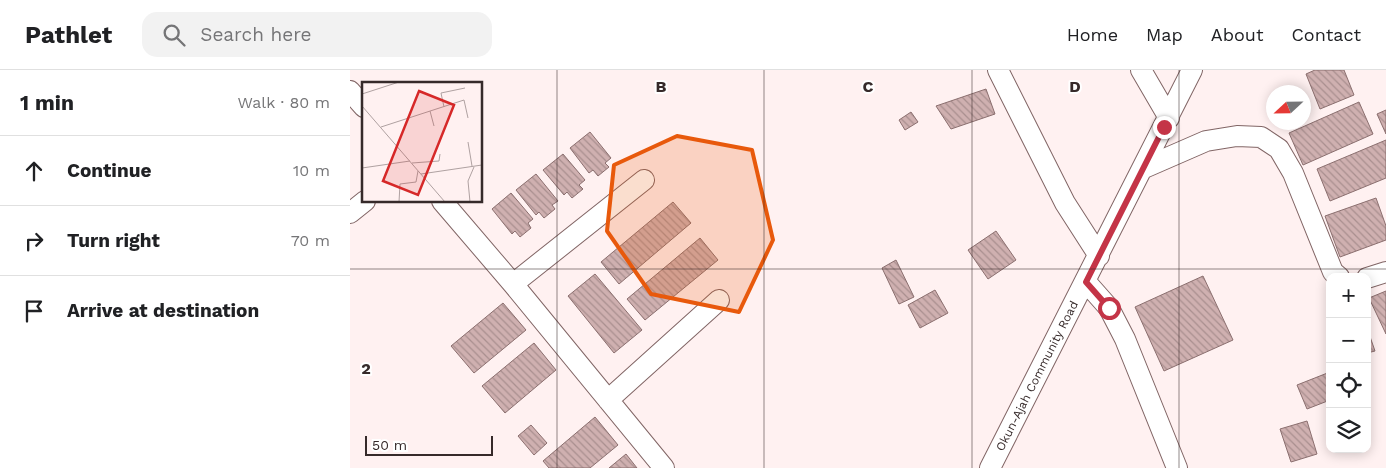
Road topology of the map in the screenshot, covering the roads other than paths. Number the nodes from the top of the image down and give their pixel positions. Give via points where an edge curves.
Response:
1 (998, 70) edge
2 (1142, 70) edge
3 (1192, 70) edge
4 (350, 90) edge
5 (362, 105) edge
6 (1169, 118) junction
7 (1144, 168) junction
8 (644, 180) dead end
9 (364, 202) edge
10 (443, 202) edge
11 (350, 213) edge
12 (1099, 256) junction
13 (1386, 272) edge
14 (1334, 273) edge
15 (1371, 277) edge
16 (1086, 282) junction
17 (514, 284) junction
18 (719, 300) dead end
19 (608, 400) junction
20 (664, 468) edge
21 (990, 468) edge
22 (1177, 468) edge

1 - 12 street via 1065,203
2 - 6 street
3 - 6 street, Okun-Ajah Community Road
4 - 5 street
6 - 7 street, Okun-Ajah Community Road
7 - 12 street, Okun-Ajah Community Road
7 - 14 street via 1206,141 1237,136 1261,137 1279,149 1293,173
8 - 17 street
9 - 11 street
10 - 17 street
12 - 16 street, Okun-Ajah Community Road
13 - 15 street
16 - 21 street, Okun-Ajah Community Road
16 - 22 street via 1109,308 1125,339
17 - 19 street
18 - 19 street
19 - 20 street

